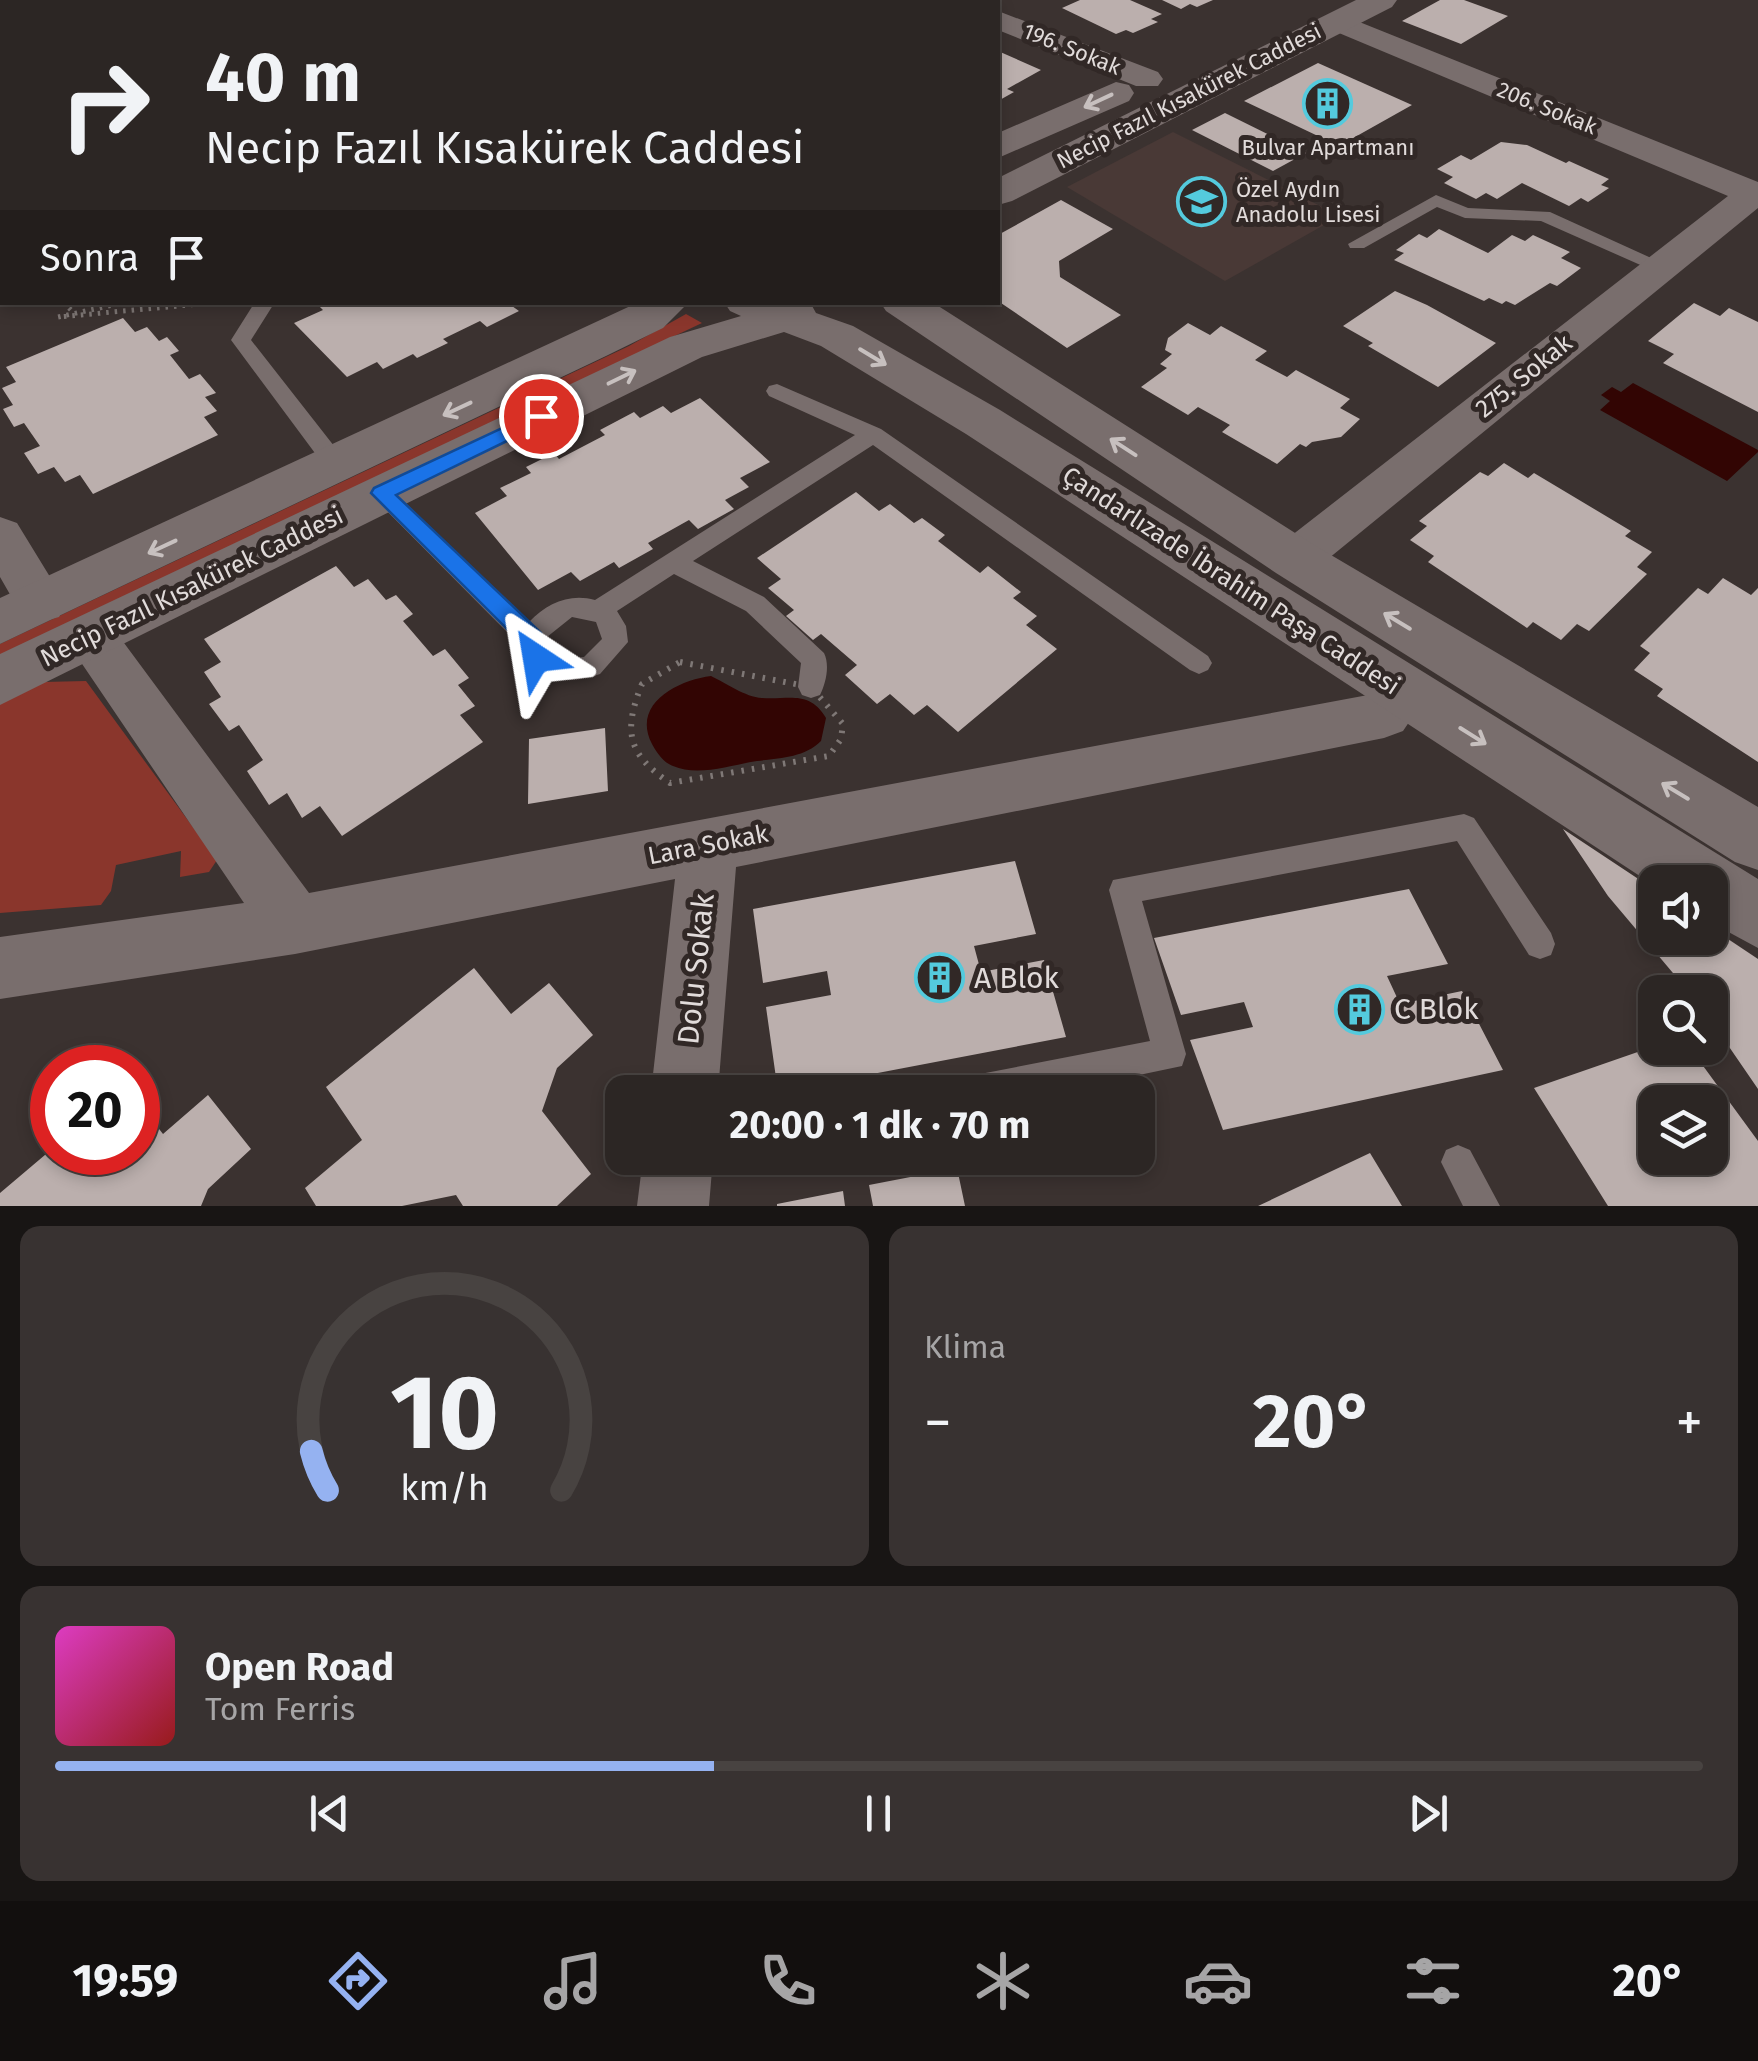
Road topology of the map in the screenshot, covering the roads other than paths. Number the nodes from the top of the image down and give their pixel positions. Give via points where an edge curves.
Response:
1 (1381, 0) edge
2 (1325, 11) edge
3 (1000, 21) edge
4 (1217, 46) dead end
5 (1182, 62) dead end
6 (1147, 79) junction
7 (1000, 147) edge
8 (1000, 192) edge
9 (1756, 194) edge
10 (1357, 244) dead end
11 (1661, 266) junction
12 (262, 305) edge
13 (663, 305) edge
14 (906, 305) edge
15 (784, 307) edge
16 (777, 391) dead end
17 (873, 434) junction
18 (337, 466) junction
19 (382, 493) junction
20 (0, 535) edge
21 (1295, 559) junction
22 (672, 562) junction
23 (599, 610) junction
24 (21, 613) edge
25 (92, 638) junction
26 (532, 640) junction
27 (1199, 664) dead end
28 (0, 681) edge
29 (811, 687) road end
30 (1403, 691) junction
31 (1758, 841) edge
32 (708, 845) junction
33 (1678, 865) edge
34 (1728, 897) edge
35 (1758, 916) edge
36 (295, 925) junction
37 (1540, 944) dead end
38 (0, 968) edge
39 (686, 1075) edge
40 (1062, 1075) edge
41 (1458, 1162) dead end
42 (676, 1175) edge
43 (673, 1206) edge
44 (1482, 1206) edge

1 - 2 main road, Necip Fazıl Kısakürek Caddesi
2 - 4 main road, Necip Fazıl Kısakürek Caddesi
2 - 8 main road, Necip Fazıl Kısakürek Caddesi
2 - 9 street, 206. Sokak
3 - 6 street, 196. Sokak
5 - 6 main road, Necip Fazıl Kısakürek Caddesi
6 -> 7 main road, Necip Fazıl Kısakürek Caddesi
9 - 11 street, 275. Sokak
10 - 11 lane via 1436,200 1465,213 1544,216
11 - 21 street, 275. Sokak
12 - 18 lane via 241,340
13 -> 18 main road, Necip Fazıl Kısakürek Caddesi
21 -> 14 main road
19 -> 15 main road, Necip Fazıl Kısakürek Caddesi
15 -> 30 main road, Çandarlızade İbrahim Paşa Caddesi via 983,422
16 - 17 lane
17 - 22 lane
17 - 27 lane
18 -> 24 main road, Necip Fazıl Kısakürek Caddesi
19 - 25 main road, Necip Fazıl Kısakürek Caddesi
19 - 26 lane
20 - 24 street
31 -> 21 main road
22 - 23 lane
22 - 29 lane via 767,615 815,660
23 - 26 lane via 576,606 552,614
23 - 26 lane via 614,623 614,642 591,667 553,670 536,658
25 - 28 main road, Necip Fazıl Kısakürek Caddesi
25 - 36 street
30 - 32 street, Lara Sokak via 1384,715
30 -> 33 main road, Çandarlızade İbrahim Paşa Caddesi
32 - 36 street, Lara Sokak
32 - 39 street, Dolu Sokak
34 - 35 main road, Çandarlızade İbrahim Paşa Caddesi
36 - 38 street, Lara Sokak
37 - 40 lane via 1464,827 1124,890 1170,1054
41 - 44 lane
42 - 43 street

